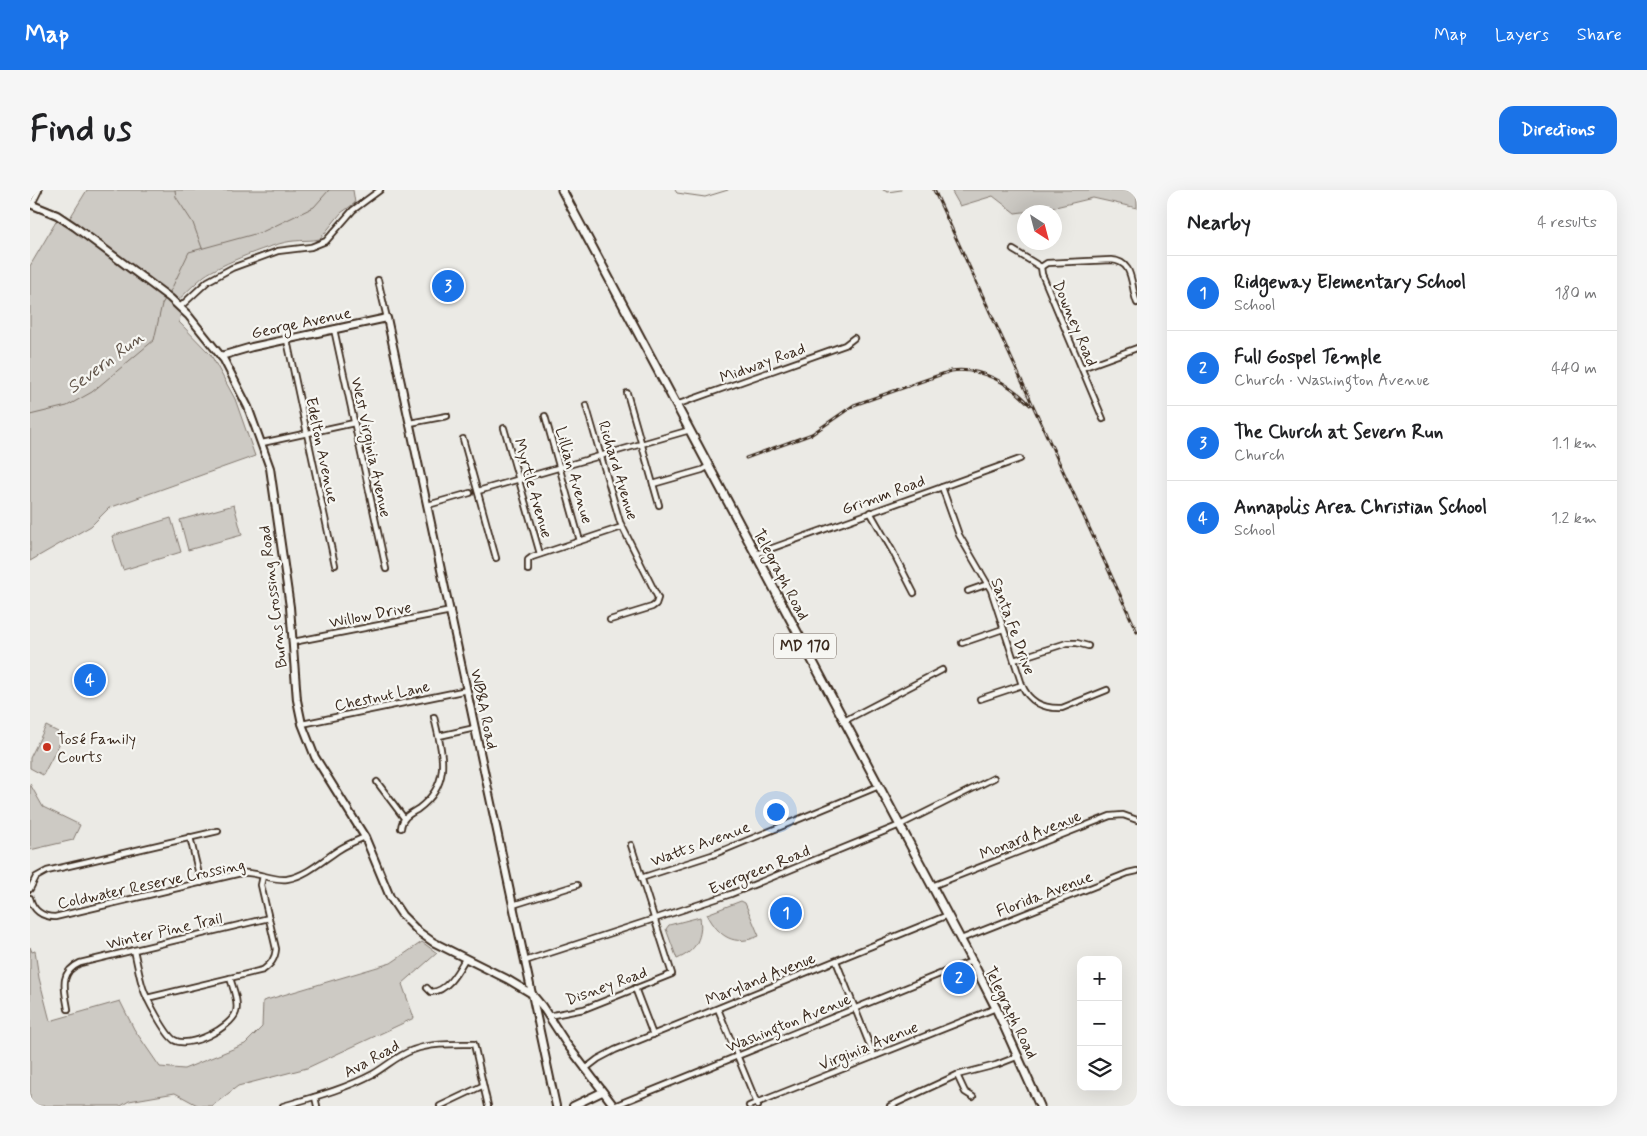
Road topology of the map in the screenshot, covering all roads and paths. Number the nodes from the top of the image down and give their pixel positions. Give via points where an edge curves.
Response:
1 (39, 190) edge
2 (380, 190) edge
3 (562, 190) edge
4 (31, 204) edge
5 (1013, 250) dead end
6 (1041, 267) junction
7 (378, 280) dead end
8 (1137, 303) edge
9 (180, 307) junction
10 (387, 318) junction
11 (334, 330) junction
12 (854, 338) dead end
13 (287, 340) junction
14 (1137, 348) edge
15 (221, 356) junction
16 (1082, 368) junction
17 (627, 393) dead end
18 (586, 405) dead end
19 (676, 405) junction
20 (447, 416) dead end
21 (545, 416) dead end
22 (1103, 419) dead end
23 (354, 423) junction
24 (410, 423) junction
25 (504, 428) dead end
26 (690, 430) junction
27 (307, 433) junction
28 (463, 439) dead end
29 (262, 443) junction
30 (642, 444) junction
31 (601, 456) junction
32 (1020, 460) dead end
33 (709, 466) junction
34 (560, 468) junction
35 (518, 479) junction
36 (653, 484) junction
37 (942, 486) junction
38 (478, 491) junction
39 (470, 493) dead end
40 (428, 505) junction
41 (659, 505) dead end
42 (870, 512) junction
43 (622, 527) junction
44 (580, 541) junction
45 (540, 554) junction
46 (756, 554) junction
47 (496, 558) dead end
48 (335, 565) dead end
49 (386, 569) dead end
50 (528, 570) dead end
51 (988, 584) junction
52 (968, 591) dead end
53 (914, 593) dead end
54 (451, 611) junction
55 (610, 620) dead end
56 (1003, 629) junction
57 (293, 642) junction
58 (962, 643) dead end
59 (1088, 646) dead end
60 (1014, 660) junction
61 (942, 670) dead end
62 (1022, 685) junction
63 (467, 690) junction
64 (1107, 690) dead end
65 (980, 699) dead end
66 (434, 717) dead end
67 (844, 721) junction
68 (302, 724) junction
69 (475, 728) junction
70 (439, 736) junction
71 (994, 778) dead end
72 (377, 782) dead end
73 (879, 786) junction
74 (404, 818) junction
75 (1137, 820) edge
76 (900, 825) junction
77 (401, 828) dead end
78 (218, 831) dead end
79 (190, 837) junction
80 (364, 837) junction
81 (631, 845) dead end
82 (1137, 871) edge
83 (263, 876) junction
84 (641, 878) junction
85 (201, 883) junction
86 (577, 886) dead end
87 (932, 886) junction
88 (30, 889) edge
89 (30, 898) edge
90 (513, 905) junction
91 (948, 915) junction
92 (269, 918) junction
93 (655, 920) junction
94 (961, 939) junction
95 (134, 950) junction
96 (465, 959) junction
97 (525, 961) junction
98 (836, 961) junction
99 (972, 961) junction
100 (230, 978) junction
101 (427, 988) dead end
102 (634, 988) junction
103 (532, 994) junction
104 (148, 998) junction
105 (996, 1008) junction
106 (68, 1009) dead end
107 (718, 1009) junction
108 (854, 1009) junction
109 (548, 1016) junction
110 (653, 1035) junction
111 (737, 1056) junction
112 (874, 1056) junction
113 (1019, 1056) junction
114 (585, 1069) junction
115 (957, 1075) junction
116 (482, 1086) junction
117 (602, 1092) junction
118 (315, 1097) junction
119 (973, 1097) dead end
120 (757, 1104) edge
121 (893, 1105) edge
122 (1038, 1105) edge
123 (283, 1106) edge
124 (318, 1106) edge
125 (440, 1106) edge
126 (488, 1106) edge
127 (556, 1106) edge
128 (573, 1106) edge
129 (614, 1106) edge
130 (749, 1106) edge

1 - 4 street
2 - 9 street via 353,210 326,241 310,247 278,251 232,268 208,281
3 - 19 main road, Telegraph Road / MD 170
4 - 9 street, Burns Crossing Road via 74,227
5 - 6 street, Downey Road
6 - 8 street via 1046,263 1121,261 1128,268
6 - 16 street, Downey Road
7 - 10 street
9 - 15 street, Burns Crossing Road
10 - 11 street, George Avenue
10 - 24 street, WB&A Road
11 - 13 street, George Avenue
11 - 23 street, West Virginia Avenue
12 - 19 street, Midway Road via 846,345
13 - 15 street, George Avenue
13 - 27 street, Edelton Avenue
14 - 16 street
15 - 29 street, Burns Crossing Road via 243,395
16 - 22 street, Downey Road
17 - 30 street
18 - 31 street, Richard Avenue
19 - 26 main road, Telegraph Road / MD 170
20 - 24 street
21 - 34 street, Lillian Avenue
23 - 27 street
23 - 49 street, West Virginia Avenue
24 - 40 street, WB&A Road
25 - 35 street, Myrtle Avenue
26 - 30 street
26 - 33 main road, Telegraph Road / MD 170
27 - 29 street
27 - 48 street, Edelton Avenue
28 - 38 street
29 - 57 street, Burns Crossing Road via 272,479
30 - 31 street
30 - 36 street
31 - 34 street
31 - 43 street, Richard Avenue
32 - 37 street, Grimm Road
33 - 36 street
33 - 46 main road, Telegraph Road / MD 170
34 - 35 street
34 - 44 street, Lillian Avenue
35 - 38 street
35 - 45 street, Myrtle Avenue
36 - 41 street
37 - 42 street, Grimm Road
37 - 51 street, Santa Fe Drive via 959,535
38 - 47 street
39 - 40 street
40 - 54 street, WB&A Road
42 - 46 street, Grimm Road
42 - 53 street
43 - 44 street
43 - 55 street, Richard Avenue via 658,599 650,608
44 - 45 street
45 - 50 street via 528,559
46 - 67 main road, Telegraph Road / MD 170
51 - 52 street
51 - 56 street, Santa Fe Drive
54 - 57 street, Willow Drive
54 - 63 street, WB&A Road
56 - 58 street
56 - 60 street, Santa Fe Drive
57 - 68 street, Burns Crossing Road
59 - 60 street via 1067,643
60 - 62 street, Santa Fe Drive
61 - 67 street
62 - 64 street, Santa Fe Drive via 1033,701 1048,708 1062,708
62 - 65 street
63 - 68 street, Chestnut Lane
63 - 69 street, WB&A Road
66 - 70 street
67 - 73 main road, Telegraph Road / MD 170
68 - 80 street, Burns Crossing Road via 319,763
69 - 70 street
69 - 90 street, WB&A Road
70 - 74 street via 443,761 439,785 427,801
71 - 76 street, Evergreen Road
72 - 74 street
73 - 76 main road, Telegraph Road / MD 170
73 - 84 street, Watts Avenue via 712,855
74 - 77 street
75 - 87 street, Monard Avenue via 1123,815 1110,816
76 - 87 main road, Telegraph Road / MD 170
76 - 93 street, Evergreen Road via 717,900
78 - 79 street, Coldwater Reserve Crossing
79 - 85 street
79 - 88 street, Coldwater Reserve Crossing via 47,871 36,877
80 - 83 street, Coldwater Reserve Crossing via 299,875 279,879
80 - 96 street, Burns Crossing Road via 402,915 426,938
81 - 84 street
82 - 94 street, Florida Avenue
83 - 85 street, Coldwater Reserve Crossing via 248,872
83 - 92 street via 261,884
84 - 93 street
85 - 89 street, Coldwater Reserve Crossing via 55,918 41,914
86 - 90 street
87 - 91 main road, Telegraph Road / MD 170
90 - 97 street, WB&A Road
91 - 94 main road, Telegraph Road / MD 170
91 - 98 street, Maryland Avenue
92 - 95 street, Winter Pine Trail
92 - 100 street via 276,949 273,961 263,970
93 - 97 street, Evergreen Road
93 - 102 street, Disney Road via 672,974
94 - 99 main road, Telegraph Road / MD 170
95 - 104 street
95 - 106 street, Winter Pine Trail via 80,963 67,971 64,983
96 - 101 street via 455,977 440,990 431,992
96 - 103 street, Burns Crossing Road
97 - 103 street, WB&A Road
98 - 107 street, Maryland Avenue
98 - 108 street
99 - 105 main road, Telegraph Road / MD 170
99 - 108 street, Washington Avenue
100 - 104 street
100 - 104 street via 236,1007 233,1018 224,1027 194,1042 179,1042 170,1036
102 - 109 street, Disney Road via 577,1012
102 - 110 street
103 - 109 street
103 - 127 street, WB&A Road
105 - 112 street, Virginia Avenue
105 - 113 main road, Telegraph Road / MD 170
107 - 110 street, Maryland Avenue
107 - 111 street
108 - 111 street, Washington Avenue
108 - 112 street
109 - 114 street
110 - 114 street, Maryland Avenue via 606,1055
111 - 120 street
111 - 129 street, Washington Avenue
112 - 120 street, Virginia Avenue
113 - 115 street via 996,1066
113 - 122 main road, Telegraph Road / MD 170
114 - 117 street
115 - 119 street via 966,1092
115 - 121 street
116 - 118 street, Ava Road via 474,1044 433,1045 400,1055 374,1073
116 - 125 street
116 - 126 street
117 - 128 street
117 - 129 street
118 - 123 street, Ava Road
118 - 124 street
120 - 130 street, Virginia Avenue

